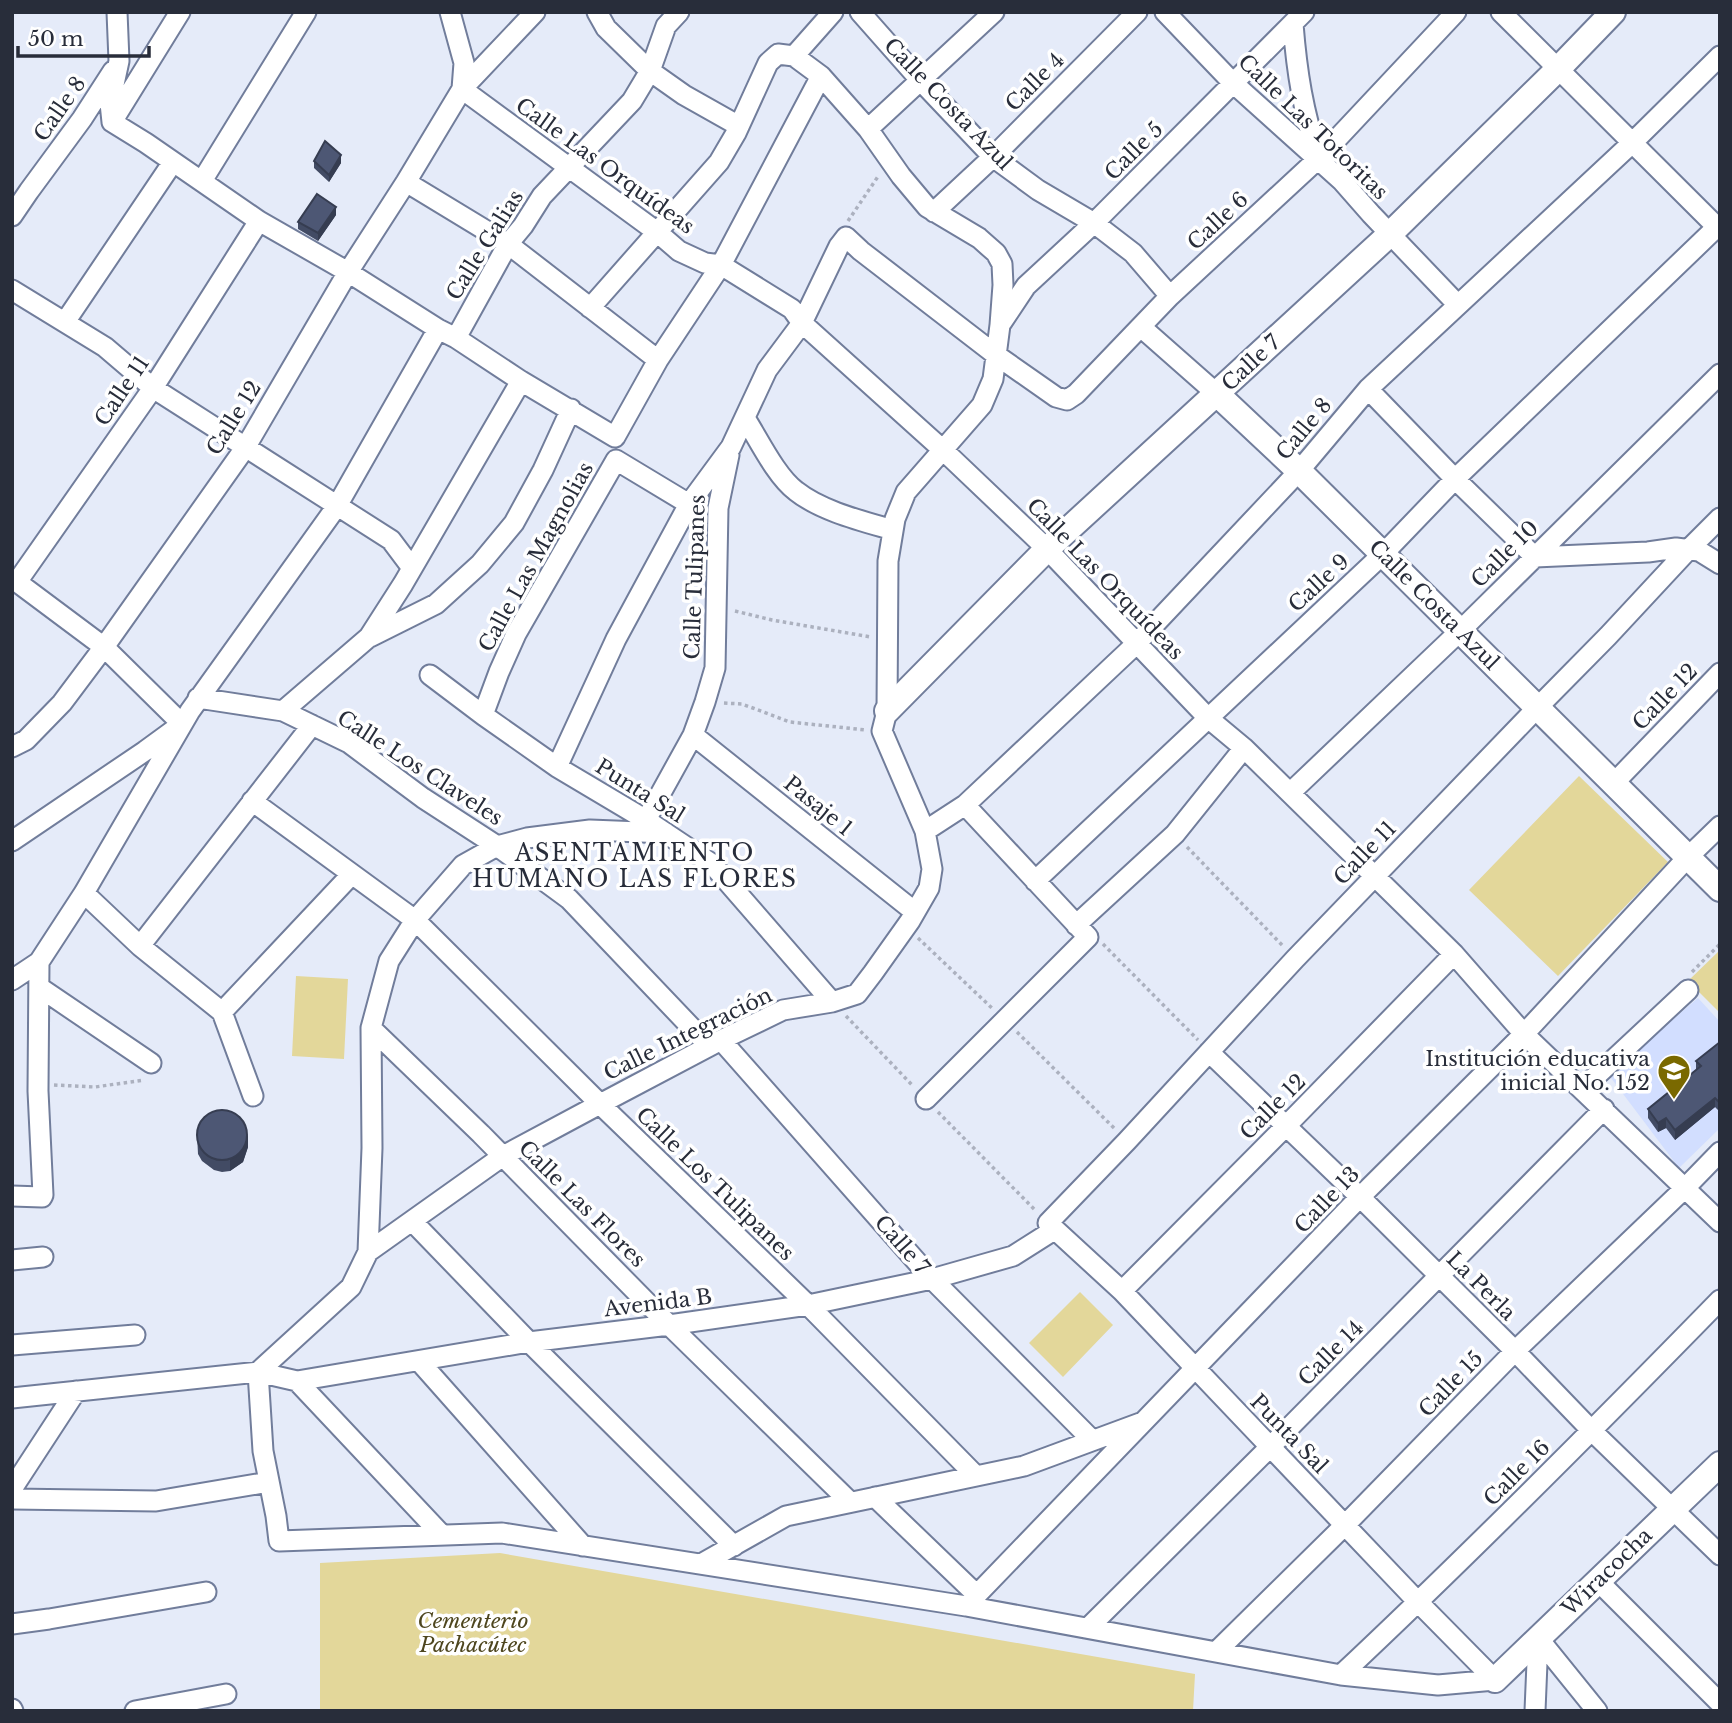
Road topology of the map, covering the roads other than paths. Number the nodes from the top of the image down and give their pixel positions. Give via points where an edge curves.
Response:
1 (117, 12) edge
2 (180, 12) edge
3 (306, 12) edge
4 (450, 12) edge
5 (535, 12) edge
6 (597, 12) edge
7 (678, 12) edge
8 (833, 12) edge
9 (860, 12) edge
10 (994, 12) edge
11 (1137, 12) edge
12 (1165, 12) edge
13 (1456, 12) edge
14 (1501, 12) edge
15 (1613, 12) edge
16 (1299, 18) edge
17 (794, 56) junction
18 (1720, 56) edge
19 (119, 61) junction
20 (1558, 69) junction
21 (650, 71) junction
22 (821, 76) junction
23 (921, 81) junction
24 (1233, 82) junction
25 (462, 89) junction
26 (112, 122) junction
27 (740, 126) junction
28 (868, 129) junction
29 (1632, 143) junction
30 (993, 157) junction
31 (1319, 158) junction
32 (173, 162) junction
33 (570, 168) junction
34 (202, 181) junction
35 (406, 182) junction
36 (20, 192) edge
37 (934, 212) junction
38 (12, 216) edge
39 (259, 221) junction
40 (1094, 223) junction
41 (1719, 227) edge
42 (657, 232) junction
43 (1390, 234) junction
44 (508, 244) junction
45 (721, 265) junction
46 (348, 272) junction
47 (12, 290) edge
48 (1170, 296) junction
49 (1458, 305) junction
50 (590, 308) junction
51 (65, 322) junction
52 (802, 323) junction
53 (1000, 325) junction
54 (1141, 327) junction
55 (447, 333) junction
56 (996, 355) junction
57 (658, 360) junction
58 (1720, 374) edge
59 (521, 381) junction
60 (153, 388) junction
61 (1368, 389) junction
62 (1217, 394) junction
63 (571, 409) junction
64 (745, 418) junction
65 (730, 447) junction
66 (245, 448) junction
67 (943, 450) junction
68 (1299, 471) junction
69 (1455, 479) junction
70 (689, 504) junction
71 (337, 506) junction
72 (1720, 518) edge
73 (893, 530) junction
74 (1047, 549) junction
75 (1688, 550) junction
76 (1383, 554) junction
77 (1535, 557) junction
78 (1720, 564) edge
79 (412, 568) junction
80 (1460, 631) junction
81 (369, 638) junction
82 (1136, 644) junction
83 (104, 647) junction
84 (1720, 673) edge
85 (430, 675) dead end
86 (198, 698) junction
87 (1537, 708) junction
88 (283, 711) junction
89 (483, 715) junction
90 (1208, 718) junction
91 (885, 721) junction
92 (181, 724) junction
93 (312, 725) junction
94 (692, 735) junction
95 (12, 747) edge
96 (1244, 748) junction
97 (557, 766) junction
98 (1614, 783) junction
99 (1290, 793) junction
100 (252, 801) junction
101 (965, 805) junction
102 (646, 820) junction
103 (1720, 826) edge
104 (925, 831) junction
105 (666, 833) junction
106 (12, 841) edge
107 (497, 846) junction
108 (1688, 857) junction
109 (352, 874) junction
110 (1374, 877) junction
111 (1035, 881) junction
112 (1720, 889) edge
113 (83, 893) junction
114 (915, 912) junction
115 (415, 920) junction
116 (1082, 931) junction
117 (140, 946) junction
118 (1454, 954) junction
119 (39, 962) junction
120 (12, 980) edge
121 (39, 987) junction
122 (1688, 990) road end
123 (832, 1002) junction
124 (222, 1012) junction
125 (371, 1028) junction
126 (1524, 1034) junction
127 (715, 1043) junction
128 (1209, 1052) junction
129 (153, 1071) road end
130 (1581, 1089) junction
131 (253, 1096) dead end
132 (926, 1100) dead end
133 (600, 1104) junction
134 (1604, 1109) junction
135 (1286, 1126) junction
136 (1720, 1152) edge
137 (503, 1156) junction
138 (1684, 1189) junction
139 (12, 1196) edge
140 (1360, 1197) junction
141 (412, 1221) junction
142 (1720, 1222) edge
143 (1051, 1227) junction
144 (368, 1252) junction
145 (43, 1256) dead end
146 (12, 1259) edge
147 (1439, 1276) junction
148 (932, 1279) junction
149 (1122, 1291) junction
150 (1720, 1300) edge
151 (808, 1305) junction
152 (669, 1325) junction
153 (135, 1335) dead end
154 (529, 1342) junction
155 (12, 1345) edge
156 (1515, 1351) junction
157 (419, 1361) junction
158 (1196, 1369) junction
159 (258, 1372) junction
160 (297, 1381) junction
161 (76, 1391) junction
162 (12, 1398) edge
163 (1147, 1420) junction
164 (1592, 1431) junction
165 (1092, 1440) junction
166 (1270, 1447) junction
167 (1720, 1464) edge
168 (976, 1476) junction
169 (269, 1482) junction
170 (12, 1489) edge
171 (875, 1497) junction
172 (12, 1499) edge
173 (850, 1502) junction
174 (1673, 1509) junction
175 (1345, 1525) junction
176 (441, 1534) junction
177 (583, 1546) junction
178 (734, 1546) junction
179 (1720, 1555) edge
180 (701, 1564) junction
181 (1598, 1581) junction
182 (206, 1592) dead end
183 (971, 1601) junction
184 (1418, 1602) junction
185 (12, 1623) edge
186 (1088, 1628) junction
187 (1538, 1638) junction
188 (1217, 1651) junction
189 (1341, 1675) junction
190 (1495, 1680) junction
191 (226, 1694) dead end
192 (1720, 1703) edge
193 (135, 1711) edge
194 (1535, 1711) edge
195 (1597, 1711) edge

1 - 19 street
2 - 26 street
3 - 34 street
4 - 25 street via 464,63
5 - 25 street, Calle 12
6 - 21 street via 606,28
7 - 21 street, Calle Galias via 666,26
8 - 17 street
9 - 23 street, Calle Costa Azul
10 - 23 street
11 - 30 street, Calle 4
12 - 24 street, Calle Las Totoritas
13 - 31 street, Calle 6
14 - 20 street
15 - 20 street, Calle 7
16 - 24 street, Calle 5
16 - 31 street via 1297,68
17 - 22 street, Calle Integración
17 - 27 street via 778,54 768,64
18 - 29 street, Calle 8
19 - 26 street via 110,103
19 - 36 street, Calle 8 via 82,119
20 - 29 street
20 - 43 street, Calle 7
21 - 27 street
21 - 33 street, Calle Galias via 632,101
22 - 28 street, Calle Integración
22 - 45 street
23 - 28 street
23 - 30 street, Calle Costa Azul
24 - 31 street, Calle Las Totoritas
24 - 40 street, Calle 5
25 - 33 street, Calle Las Orquídeas
25 - 35 street, Calle 12
26 - 32 street
27 - 42 street via 719,162
28 - 37 street, Calle Integración
29 - 41 street
29 - 49 street, Calle 8
30 - 37 street, Calle 4
30 - 40 street, Calle Costa Azul
31 - 43 street, Calle Las Totoritas
31 - 48 street, Calle 6
32 - 34 street
32 - 51 street
33 - 42 street, Calle Las Orquídeas
33 - 44 street, Calle Galias via 542,196
34 - 39 street
35 - 44 street
35 - 46 street, Calle 12
36 - 38 street, Calle 8
37 - 53 street, Calle Integración via 996,253 1002,264
39 - 46 street
39 - 60 street, Calle 11
40 - 48 street, Calle Costa Azul via 1133,253
40 - 53 street, Calle 5 via 1026,286
41 - 69 street, Calle 9
42 - 45 street, Calle Las Orquídeas via 679,251
42 - 50 street
43 - 49 street, Calle Las Totoritas
43 - 62 street, Calle 7
44 - 50 street
44 - 55 street, Calle Galias
45 - 52 street, Calle Las Orquídeas via 792,309
45 - 57 street
46 - 55 street
46 - 66 street, Calle 12
47 - 51 street
48 - 54 street, Calle 6
49 - 61 street, Calle 8
50 - 57 street
51 - 60 street via 105,347
52 - 56 street, Calle Tulipanes via 846,237
52 - 64 street, Calle Tulipanes via 767,370
52 - 67 street, Calle Las Orquídeas
53 - 56 street, Calle Integración
54 - 56 street, Calle 6 via 1067,400
54 - 62 street, Calle Costa Azul
55 - 59 street
55 - 71 street, Calle Galias
56 - 67 street, Calle Integración via 993,379 982,405
57 - 63 street via 615,436
58 - 77 street, Calle 10
59 - 63 street
59 - 79 street
60 - 66 street
60 - 83 street, Calle 11 via 17,582
61 - 68 street, Calle 8
61 - 69 street
62 - 68 street, Calle Costa Azul
62 - 74 street, Calle 7
63 - 81 street via 514,523 481,564 436,604
64 - 65 street, Calle Tulipanes
64 - 73 street via 795,491 850,517
65 - 70 street, Calle Tulipanes
65 - 94 street, Calle Tulipanes via 718,508 715,668
66 - 71 street
66 - 83 street, Calle 12
67 - 73 street, Calle Integración via 906,492
67 - 74 street, Calle Las Orquídeas
68 - 76 street, Calle Costa Azul
68 - 82 street, Calle 8
69 - 76 street, Calle 9
69 - 77 street
70 - 89 street, Calle Las Magnolias via 616,460 516,634
70 - 97 street, Calle Tulipanes via 616,639
71 - 79 street via 391,540
71 - 86 street, Calle Galias
72 - 75 street, Calle 11
73 - 91 street, Calle Integración via 888,561
74 - 82 street, Calle Las Orquídeas
74 - 91 street, Calle 7
75 - 77 street
75 - 78 street
75 - 87 street, Calle 11
76 - 80 street, Calle Costa Azul
76 - 90 street, Calle 9
77 - 80 street, Calle 10
79 - 81 street
80 - 87 street, Calle Costa Azul
80 - 99 street, Calle 10
81 - 88 street
82 - 90 street, Calle Las Orquídeas
82 - 101 street, Calle 8
83 - 92 street
83 - 95 street, Calle 12 via 62,703 26,740
84 - 98 street, Calle 12
85 - 89 street, Punta Sal
86 - 88 street, Calle Los Claveles
86 - 92 street, Calle Galias
87 - 98 street, Calle Costa Azul
87 - 110 street, Calle 11
88 - 93 street, Calle Los Claveles
89 - 97 street, Punta Sal
90 - 96 street, Calle Las Orquídeas
90 - 111 street, Calle 9
91 - 104 street, Calle Integración
92 - 106 street
92 - 113 street, Calle Galias
93 - 100 street
93 - 107 street, Calle Los Claveles via 349,743
94 - 102 street, Calle Tulipanes
94 - 114 street, Pasaje 1
96 - 99 street, Calle Las Orquídeas
96 - 116 street via 1175,834
97 - 102 street, Punta Sal
98 - 108 street, Calle Costa Azul
99 - 110 street, Calle Las Orquídeas
100 - 109 street, Calle Los Tulipanes
100 - 117 street
101 - 104 street, Calle 8
101 - 111 street
102 - 105 street, Punta Sal
103 - 108 street, Calle 13
104 - 114 street, Calle Integración via 932,869 929,888
105 - 107 street, Calle Integración via 590,830
105 - 123 street, Punta Sal via 712,864
107 - 115 street, Calle Integración via 463,865
107 - 127 street, Calle Los Claveles via 569,899
108 - 112 street, Calle Costa Azul
108 - 126 street, Calle 13
109 - 115 street, Calle Los Tulipanes
109 - 124 street
110 - 118 street, Calle Las Orquídeas
110 - 128 street, Calle 11
111 - 116 street
113 - 117 street
113 - 119 street, Calle Galias
114 - 123 street, Calle Integración via 857,994
115 - 125 street, Calle Integración via 389,961
115 - 133 street, Calle Los Tulipanes
116 - 132 street
117 - 124 street
118 - 126 street, Calle Las Orquídeas
118 - 135 street, Calle 12
119 - 120 street
119 - 121 street
121 - 129 street
121 - 139 street via 43,1195
122 - 130 street
123 - 127 street, Calle Integración via 783,1010
124 - 131 street
125 - 137 street, Calle Las Flores
125 - 144 street, Calle Integración
126 - 130 street, Calle Las Orquídeas
126 - 140 street, Calle 13
127 - 133 street, Calle Integración
127 - 148 street, Calle 7
128 - 135 street, La Perla
128 - 143 street, Calle 11
130 - 134 street, Calle Las Orquídeas
133 - 137 street, Calle Integración
133 - 151 street, Calle Los Tulipanes
134 - 138 street, Calle Las Orquídeas
134 - 147 street, Calle 14
135 - 140 street, La Perla
135 - 149 street, Calle 12
136 - 138 street, Calle 15
137 - 141 street, Calle Integración
137 - 152 street, Calle Las Flores
138 - 142 street, Calle Las Orquídeas
138 - 156 street, Calle 15
140 - 147 street, La Perla
140 - 158 street, Calle 13
141 - 144 street, Calle Integración
141 - 154 street
143 - 148 street, Avenida B via 1013,1256
143 - 149 street, Punta Sal
144 - 159 street, Calle Integración via 351,1287
145 - 146 street
147 - 156 street, La Perla
147 - 166 street, Calle 14
148 - 151 street, Avenida B
148 - 165 street, Calle 7
149 - 158 street, Punta Sal
150 - 164 street, Calle 16
151 - 152 street, Avenida B
151 - 168 street, Calle Los Tulipanes
152 - 154 street, Avenida B
152 - 173 street, Calle Las Flores
153 - 155 street
154 - 157 street, Avenida B
154 - 178 street
156 - 164 street, La Perla
156 - 175 street, Calle 15
157 - 160 street, Avenida B
157 - 177 street
158 - 163 street, Calle 13
158 - 166 street, Punta Sal
159 - 160 street, Avenida B
159 - 161 street, Avenida B
159 - 169 street via 262,1451
160 - 176 street
161 - 162 street, Avenida B
161 - 170 street
163 - 165 street
163 - 183 street, Calle 13
164 - 174 street, La Perla
164 - 184 street, Calle 16
165 - 168 street via 1024,1466
166 - 175 street, Punta Sal
166 - 186 street, Calle 14
167 - 174 street, Wiracocha
168 - 171 street
169 - 172 street via 156,1501
169 - 176 street via 279,1541
171 - 173 street
171 - 183 street
173 - 178 street via 786,1516
174 - 179 street, La Perla
174 - 181 street, Wiracocha
175 - 184 street, Punta Sal
175 - 188 street, Calle 15
176 - 177 street via 502,1532
177 - 180 street
178 - 180 street
180 - 183 street
181 - 187 street, Wiracocha
181 - 192 street
182 - 185 street
183 - 186 street
184 - 189 street, Calle 16
184 - 190 street, Punta Sal
186 - 188 street
187 - 190 street, Wiracocha
187 - 194 street
187 - 195 street
188 - 189 street
189 - 190 street via 1438,1685
191 - 193 street

